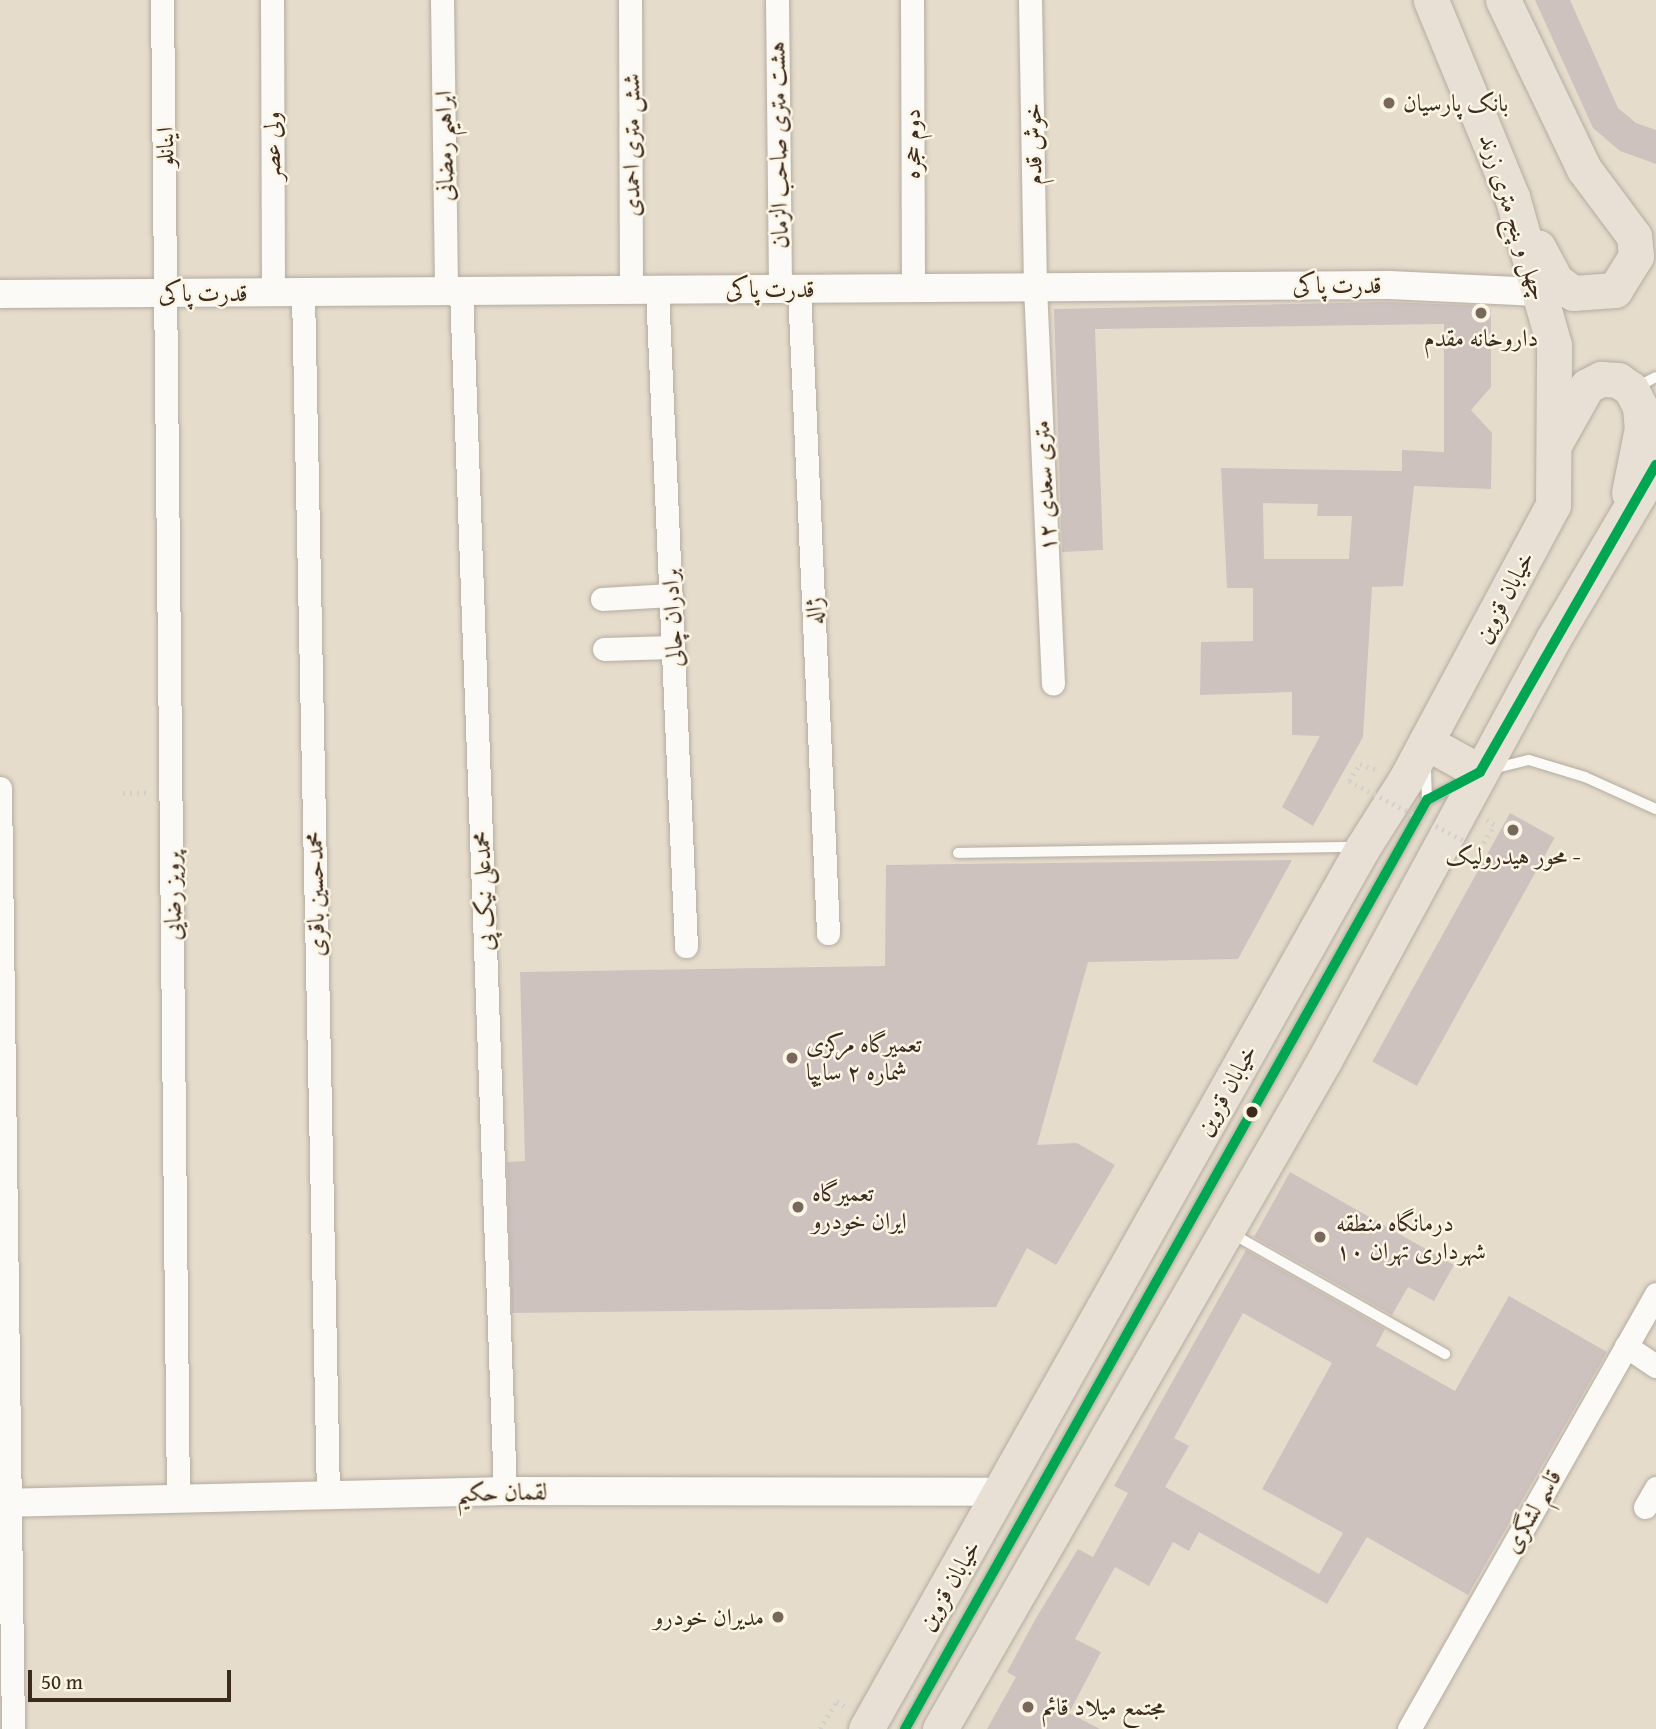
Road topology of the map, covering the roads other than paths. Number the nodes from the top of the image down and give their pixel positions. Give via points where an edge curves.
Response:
1 (162, 0) edge
2 (272, 0) edge
3 (442, 0) edge
4 (630, 0) edge
5 (776, 0) edge
6 (912, 0) edge
7 (1030, 0) edge
8 (1431, 0) edge
9 (1503, 0) edge
10 (1512, 197) junction
11 (913, 288) junction
12 (1035, 288) junction
13 (790, 289) junction
14 (644, 290) junction
15 (453, 291) junction
16 (303, 292) junction
17 (1539, 292) junction
18 (167, 293) junction
19 (272, 293) junction
20 (0, 294) edge
21 (1643, 383) edge
22 (1555, 443) junction
23 (1656, 465) edge
24 (1617, 537) junction
25 (671, 595) junction
26 (602, 599) dead end
27 (673, 647) junction
28 (604, 649) dead end
29 (1053, 684) dead end
30 (1426, 742) junction
31 (1480, 772) junction
32 (0, 788) edge
33 (1427, 800) junction
34 (1656, 809) edge
35 (1363, 847) junction
36 (958, 853) dead end
37 (828, 933) dead end
38 (686, 946) dead end
39 (1, 958) edge
40 (2, 1223) edge
41 (1226, 1230) junction
42 (1656, 1294) edge
43 (1626, 1346) junction
44 (1445, 1354) dead end
45 (1656, 1366) edge
46 (505, 1491) junction
47 (1003, 1492) junction
48 (328, 1495) junction
49 (178, 1499) junction
50 (4, 1503) edge
51 (13, 1729) edge
52 (866, 1729) edge
53 (905, 1729) edge
54 (940, 1729) edge
55 (1409, 1729) edge

1 - 18 street, اینانلو
2 - 19 street, ولی عصر
3 - 15 street, ابراهیم رمضانی
4 - 14 street, شش متری احمدی
5 - 13 street, هشت متری صاحب الزمان
6 - 11 street, دوم حجره
7 - 12 street, خوش قدم
8 - 10 main road, چهل و پنج متری زرند
9 - 10 main road via 1584,169 1634,236 1636,256 1615,290 1573,293 1556,281
10 - 17 main road, چهل و پنج متری زرند
11 - 12 street, قدرت پاکی
11 - 13 street, قدرت پاکی
12 - 17 street, قدرت پاکی via 1390,285
12 - 29 street, ۱۲ متری سعدی
13 - 14 street, قدرت پاکی
13 - 37 street, ژاله
14 - 15 street, قدرت پاکی
14 - 25 street, برادران چالی
15 - 16 street, قدرت پاکی
15 - 46 street, محمدعلی نیک پی
16 - 19 street, قدرت پاکی
16 - 48 street, محمدحسین باقری
17 - 22 main road, چهل و پنج متری زرند via 1553,345
18 - 19 street, قدرت پاکی
18 - 20 street, قدرت پاکی
18 - 49 street, پرویز رضایی
21 - 22 main road via 1601,380 1587,386
21 - 24 main road via 1642,428
22 - 30 main road, خیابان قزوین via 1553,505
23 - 24 main road
24 - 31 main road via 1553,639
25 - 26 street
25 - 27 street, برادران چالی
27 - 28 street
27 - 38 street, برادران چالی
30 - 31 main road
30 - 33 lane
30 - 35 main road, خیابان قزوین
31 - 33 lane
31 - 34 lane via 1529,760 1585,777
31 - 41 main road via 1324,1061
32 - 39 street
33 - 53 lane
35 - 36 lane
35 - 47 main road, خیابان قزوین
39 - 40 street
40 - 50 street
41 - 44 lane
41 - 54 main road
42 - 43 street, قاسم لشگری
43 - 45 street
43 - 55 street, قاسم لشگری
46 - 47 street, لقمان حکیم
46 - 48 street, لقمان حکیم
47 - 52 main road, خیابان قزوین
48 - 49 street, لقمان حکیم
49 - 50 street, لقمان حکیم
50 - 51 street

